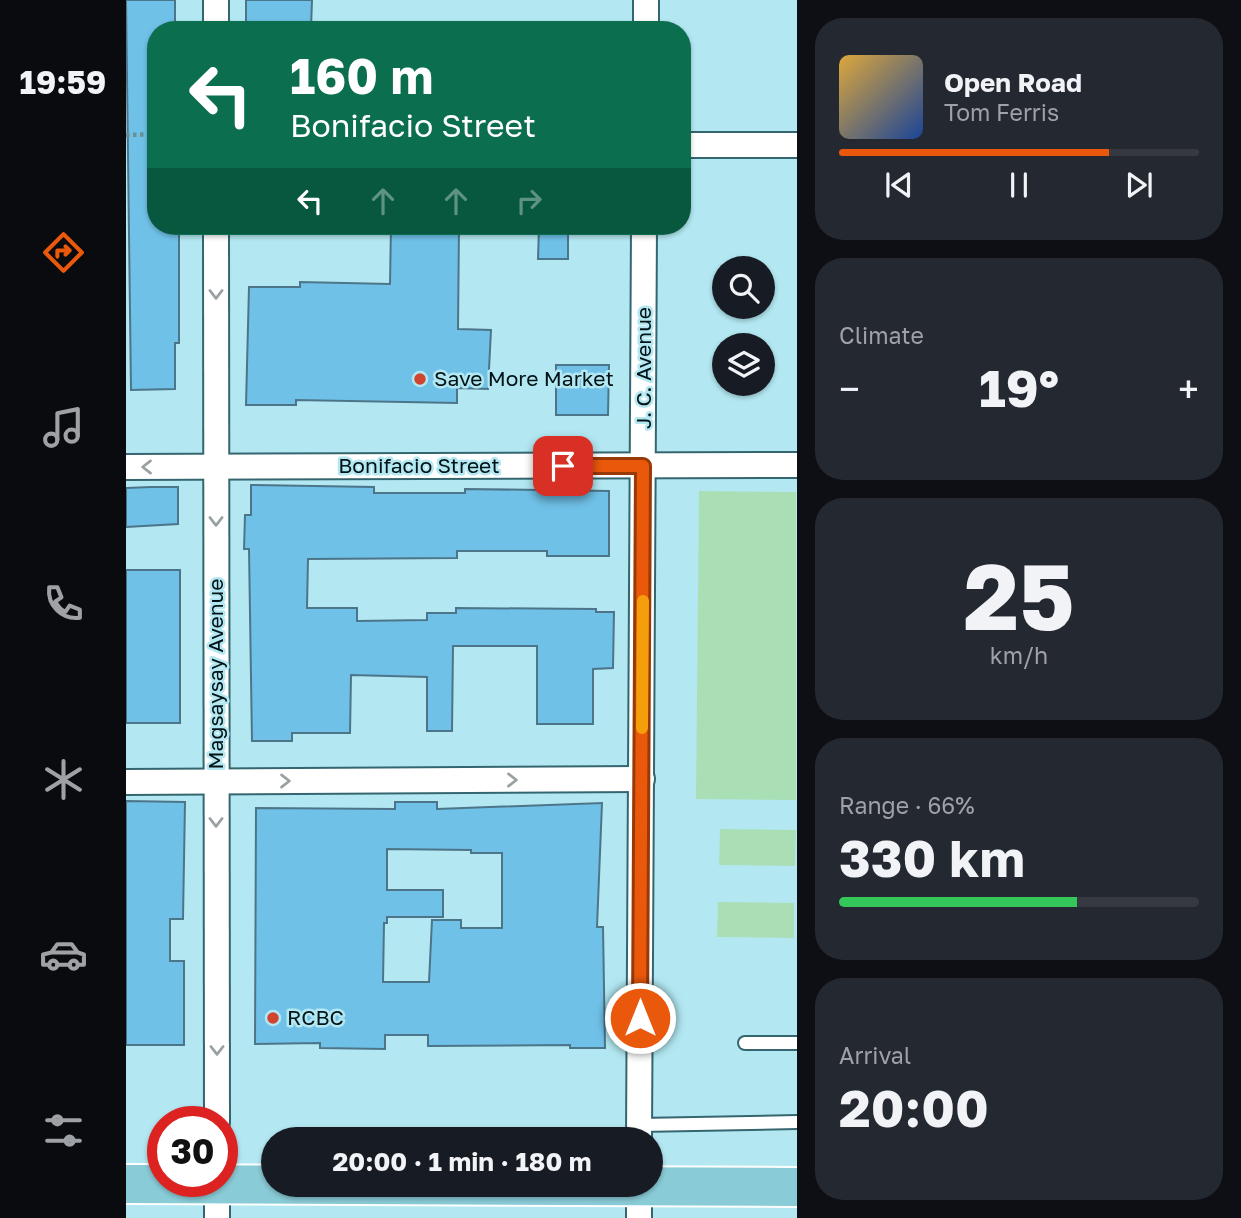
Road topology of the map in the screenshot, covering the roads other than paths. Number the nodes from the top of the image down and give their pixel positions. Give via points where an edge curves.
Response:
1 (216, 0) edge
2 (646, 0) edge
3 (216, 21) edge
4 (646, 21) edge
5 (691, 145) edge
6 (796, 145) edge
7 (216, 235) edge
8 (645, 235) edge
9 (796, 465) edge
10 (643, 466) junction
11 (126, 467) edge
12 (216, 467) junction
13 (642, 779) junction
14 (216, 781) junction
15 (126, 782) edge
16 (745, 1043) dead end
17 (796, 1043) edge
18 (217, 1106) edge
19 (796, 1122) edge
20 (639, 1127) edge
21 (663, 1130) edge
22 (126, 1184) edge
23 (796, 1186) edge
24 (147, 1187) edge
25 (238, 1195) edge
26 (261, 1195) edge
27 (663, 1195) edge

1 - 3 street
2 - 4 street
5 - 6 street
7 -> 12 street, Magsaysay Avenue
8 - 10 street, J. C. Avenue
9 - 10 street, Bonifacio Street
10 - 12 street, Bonifacio Street
10 - 13 street, J. C. Avenue
12 -> 11 street, Bonifacio Street
12 -> 14 street, Magsaysay Avenue
14 -> 13 street
13 - 20 street, J. C. Avenue
14 - 15 street
14 -> 18 street, Magsaysay Avenue
16 - 17 lane
19 - 21 lane
22 - 24 main road
23 - 27 main road
25 - 26 main road

